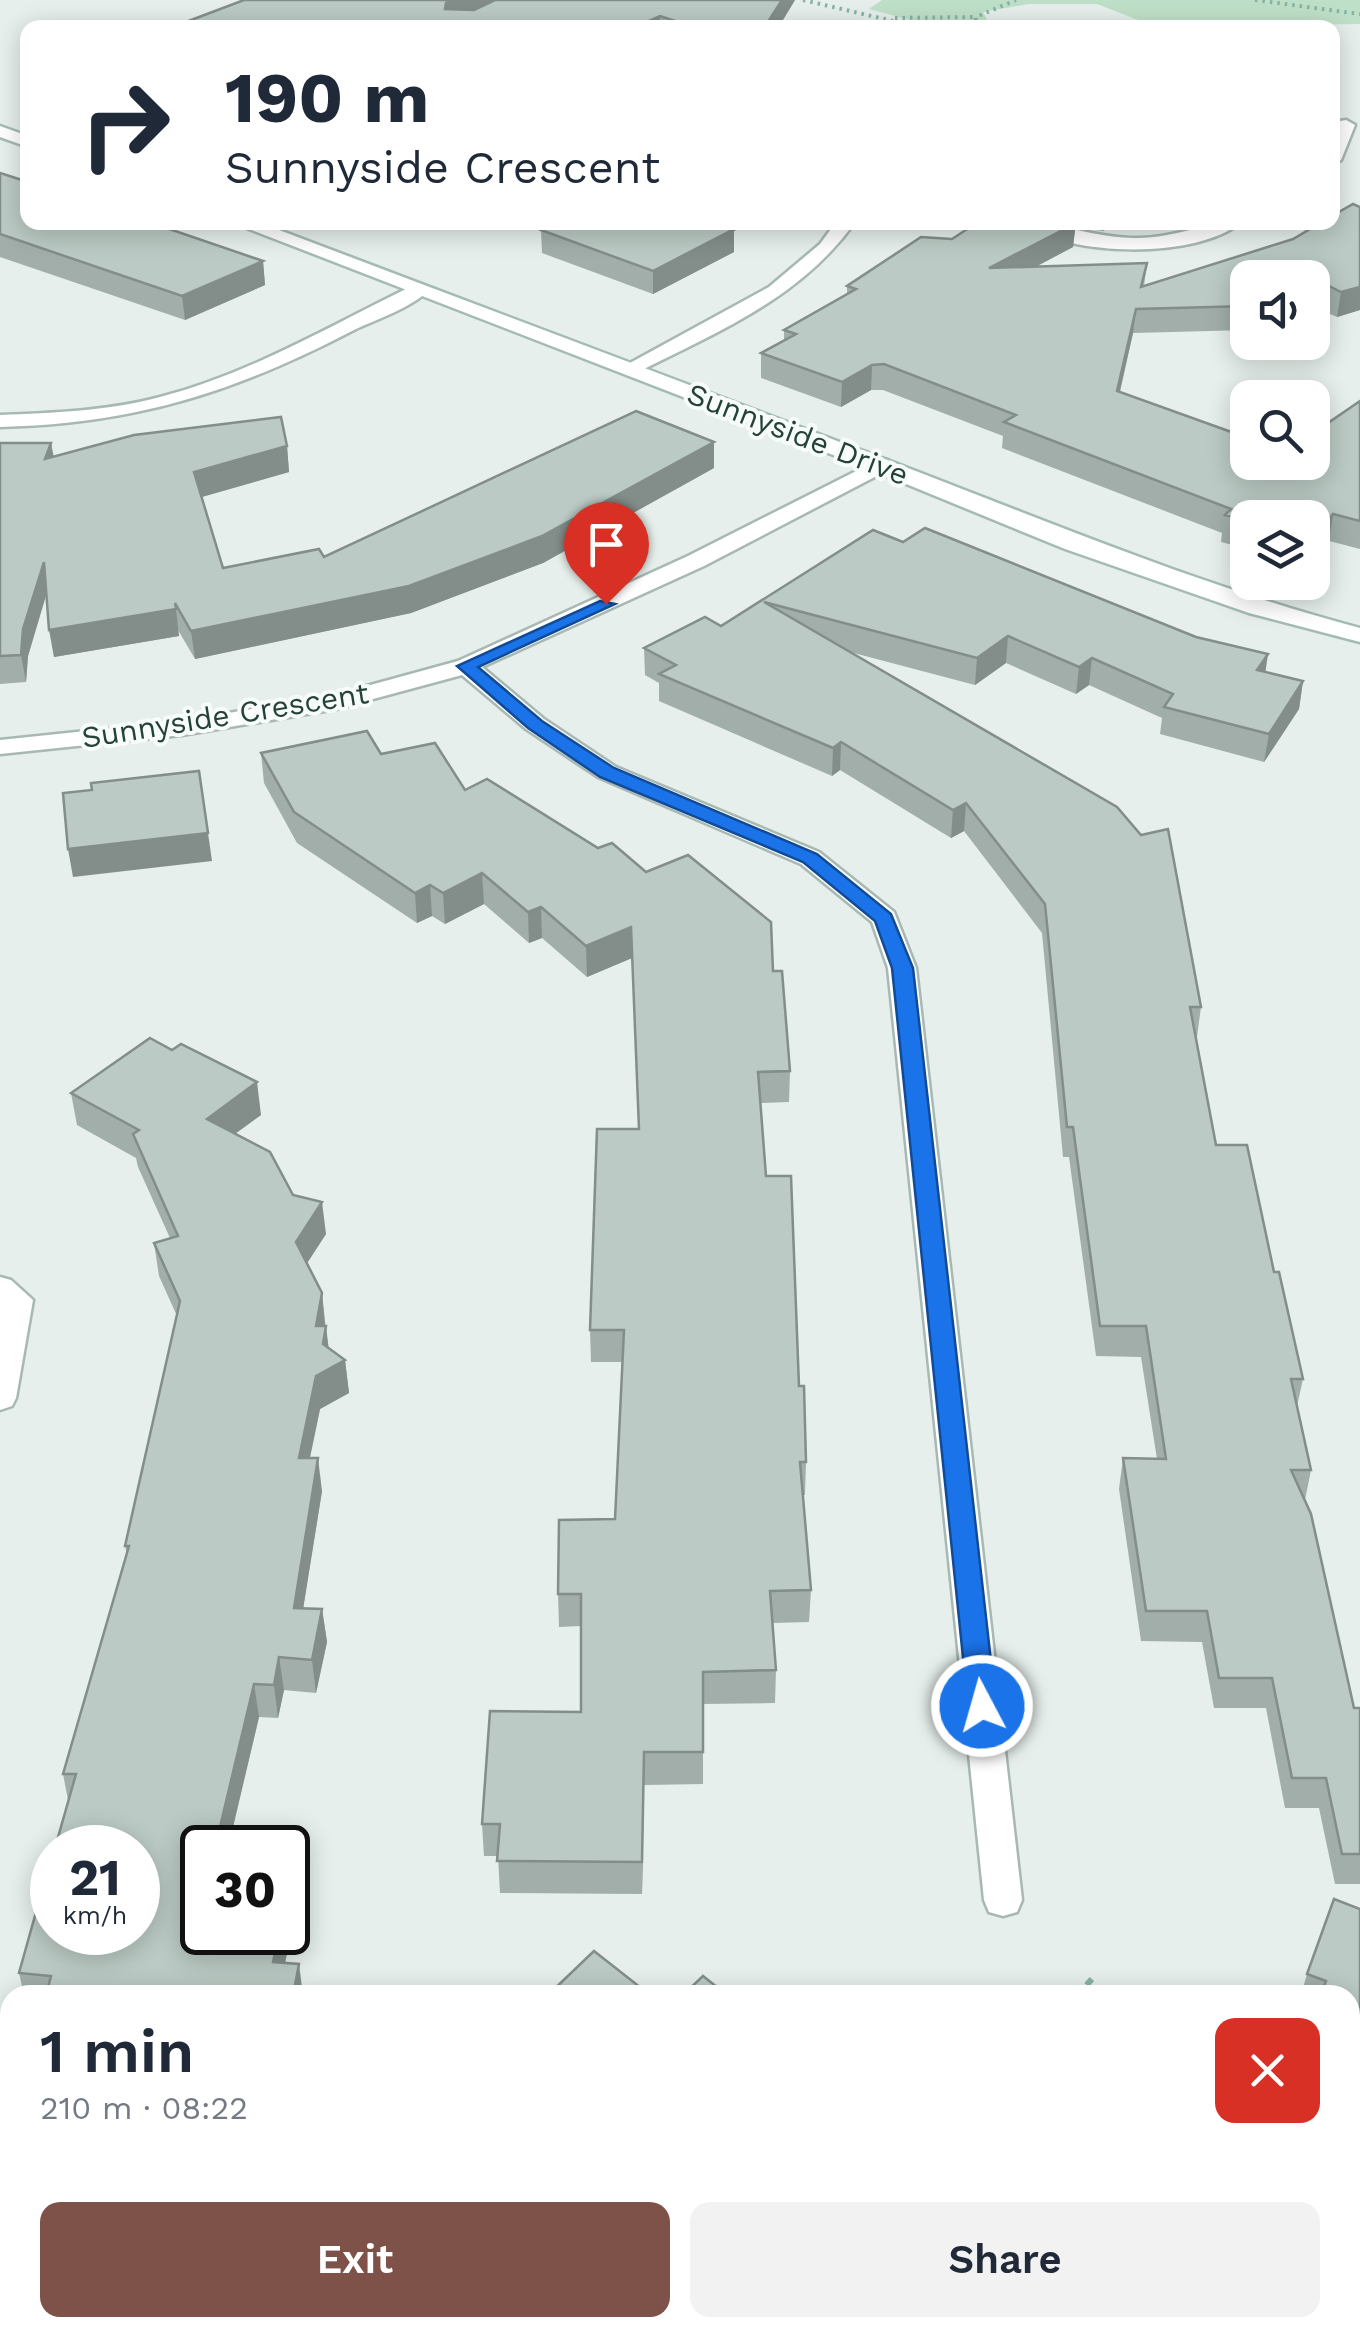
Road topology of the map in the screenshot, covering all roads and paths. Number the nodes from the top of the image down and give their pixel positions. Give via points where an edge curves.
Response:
1 (803, 0) edge
2 (1016, 0) edge
3 (1260, 0) edge
4 (1302, 0) edge
5 (1313, 8) junction
6 (1360, 14) edge
7 (883, 17) junction
8 (976, 18) joint
9 (894, 20) edge
10 (1346, 126) dead end
11 (1340, 141) edge
12 (261, 230) edge
13 (841, 230) edge
14 (1059, 230) edge
15 (1210, 230) edge
16 (419, 290) junction
17 (629, 370) junction
18 (0, 421) edge
19 (880, 465) junction
20 (1360, 635) edge
21 (466, 666) junction
22 (0, 747) edge
23 (0, 1288) edge
24 (0, 1398) edge
25 (1002, 1900) dead end
26 (1087, 1980) dead end
27 (1093, 1985) edge

1 - 7 path
2 - 8 path
3 - 5 path
4 - 5 path
5 - 6 path
7 - 8 path
7 - 9 path
10 - 11 street
12 - 16 street, Sunnyside Drive
13 - 17 street via 828,251 776,292
14 - 15 street via 1119,246 1175,243
16 - 17 street, Sunnyside Drive
16 - 18 street via 260,367 169,402 75,420
17 - 19 street, Sunnyside Drive
19 - 20 street, Sunnyside Drive via 1091,550 1256,608
19 - 21 street, Sunnyside Crescent via 664,576
21 - 22 street, Sunnyside Crescent via 336,702 182,728
21 - 25 street via 607,772 810,858 884,918 902,968
23 - 24 street via 17,1300
26 - 27 path

